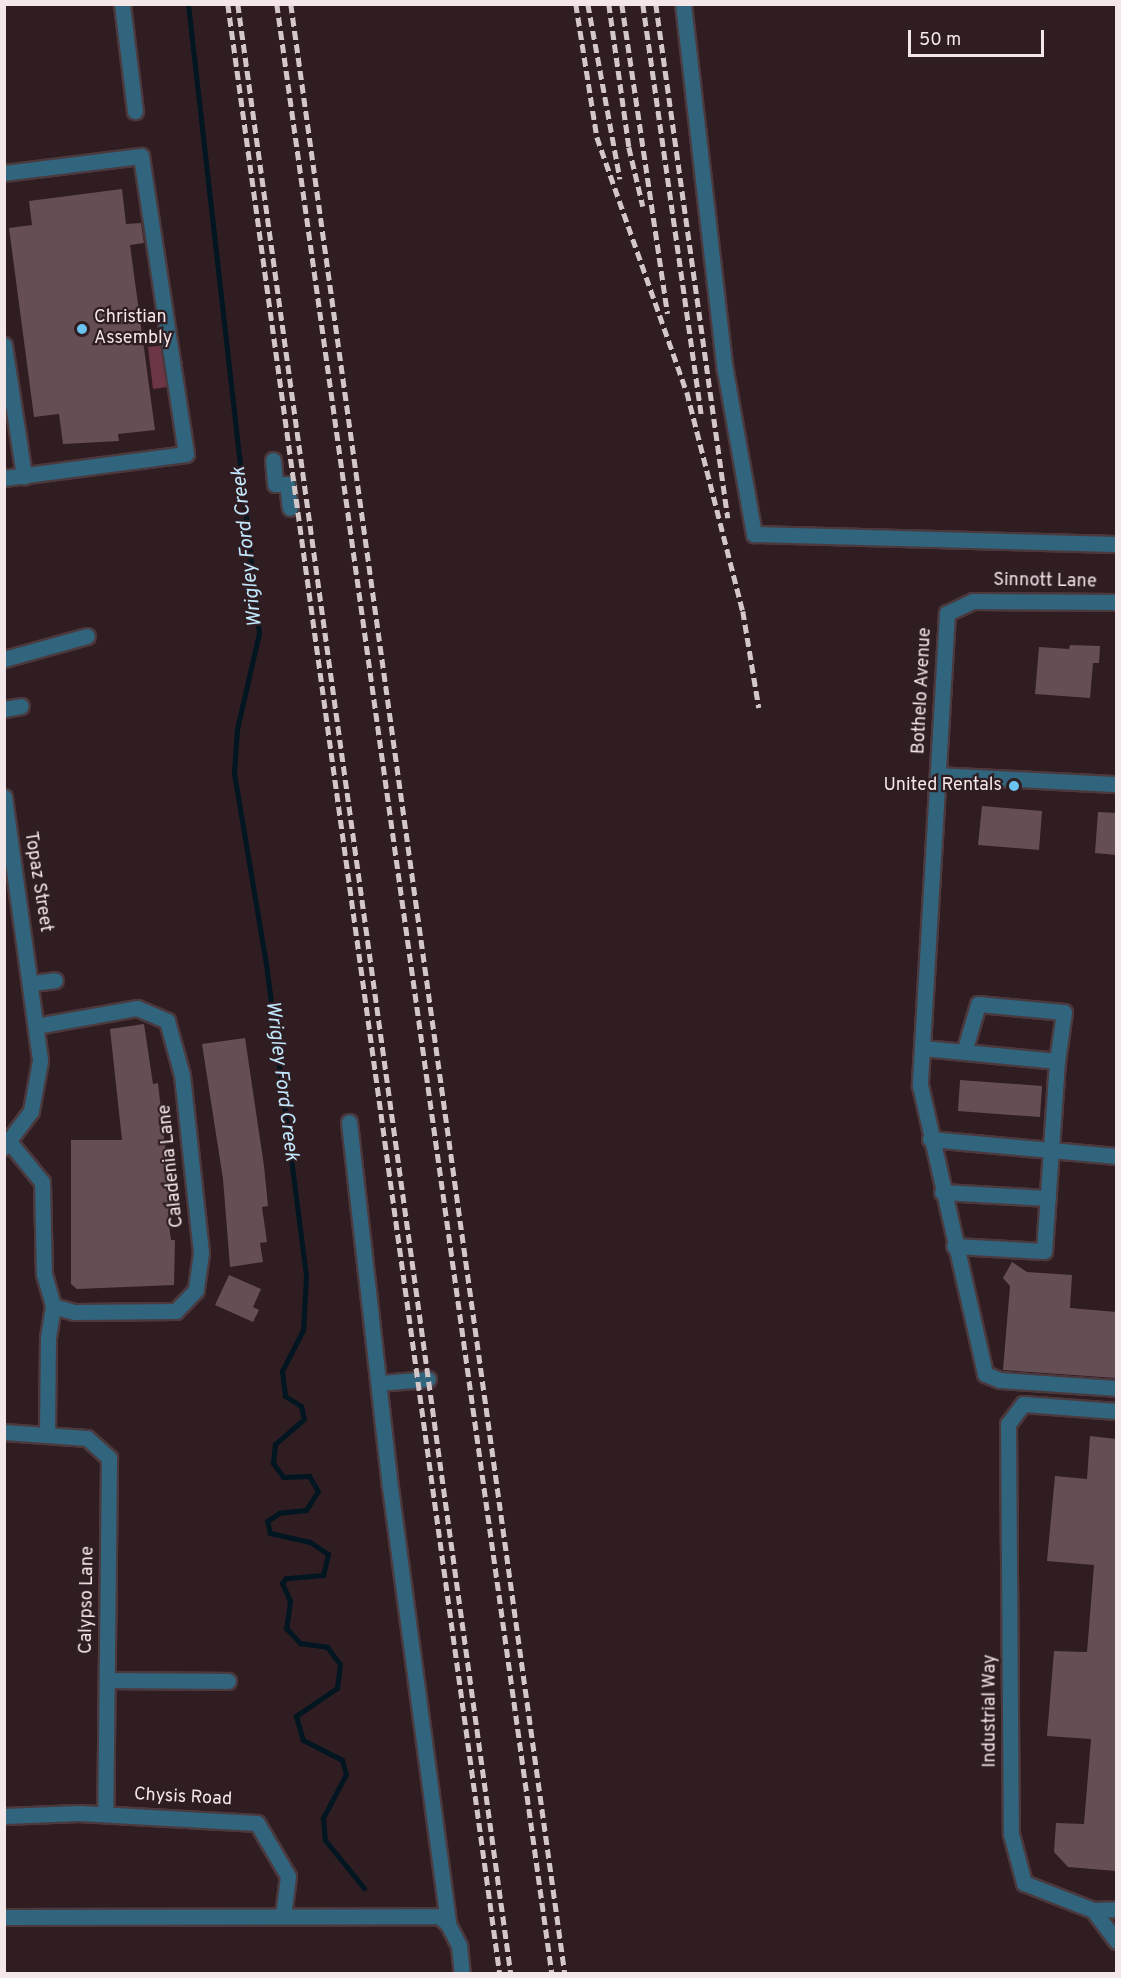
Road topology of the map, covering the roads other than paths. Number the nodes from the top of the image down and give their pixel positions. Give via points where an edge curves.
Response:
1 (122, 4) edge
2 (683, 4) edge
3 (135, 111) dead end
4 (4, 173) edge
5 (4, 345) edge
6 (273, 460) dead end
7 (24, 476) junction
8 (4, 478) edge
9 (290, 508) dead end
10 (1116, 544) edge
11 (973, 601) joint
12 (1116, 602) edge
13 (87, 636) dead end
14 (4, 658) edge
15 (21, 705) dead end
16 (4, 709) edge
17 (938, 775) junction
18 (1116, 784) edge
19 (4, 797) edge
20 (32, 978) junction
21 (55, 980) dead end
22 (36, 1026) junction
23 (923, 1048) junction
24 (964, 1052) junction
25 (1057, 1061) junction
26 (349, 1122) dead end
27 (930, 1139) junction
28 (8, 1146) edge
29 (1052, 1148) junction
30 (1116, 1156) edge
31 (942, 1192) junction
32 (1048, 1198) junction
33 (954, 1246) junction
34 (53, 1306) junction
35 (428, 1379) dead end
36 (379, 1383) junction
37 (1116, 1388) edge
38 (1116, 1412) edge
39 (4, 1432) edge
40 (47, 1432) junction
41 (107, 1680) junction
42 (228, 1681) dead end
43 (105, 1814) junction
44 (4, 1816) edge
45 (1116, 1909) edge
46 (1092, 1910) junction
47 (283, 1916) junction
48 (4, 1917) edge
49 (448, 1924) junction
50 (1116, 1941) edge
51 (462, 1974) edge

1 - 3 street
2 - 10 street via 724,370 754,534
4 - 7 street via 141,156 186,454
5 - 7 street
6 - 9 street via 275,484 287,484
7 - 8 street
11 - 12 street, Sinnott Lane
11 - 17 street, Bothelo Avenue via 947,613
13 - 14 street
15 - 16 street
17 - 18 street
17 - 23 street, Bothelo Avenue
19 - 20 street, Topaz Street
20 - 21 street
20 - 22 street, Topaz Street
22 - 28 street, Topaz Street via 40,1061 31,1111
22 - 34 street, Caladenia Lane via 137,1008 167,1021 182,1075 201,1253 196,1290 176,1311 74,1312
23 - 24 street
23 - 27 street, Bothelo Avenue via 920,1086
24 - 25 street
24 - 25 street via 978,1004 1064,1012
25 - 29 street
26 - 36 street
27 - 29 street
27 - 31 street, Bothelo Avenue
28 - 34 street via 42,1182 44,1274
29 - 30 street
29 - 32 street
31 - 32 street
31 - 33 street, Bothelo Avenue
32 - 33 street via 1044,1251
33 - 37 street, Bothelo Avenue via 985,1374 1000,1380
34 - 40 street via 48,1337
35 - 36 street
36 - 49 street
38 - 46 street, Industrial Way via 1023,1404 1008,1424 1011,1834 1024,1883
39 - 40 street
40 - 41 street, Calypso Lane via 87,1438 109,1458
41 - 42 street
41 - 43 street, Calypso Lane
43 - 44 street, Chysis Road
43 - 47 street, Chysis Road via 257,1823 288,1876
45 - 46 street
46 - 50 street
47 - 48 street
47 - 49 street via 439,1916
49 - 51 street via 459,1946

